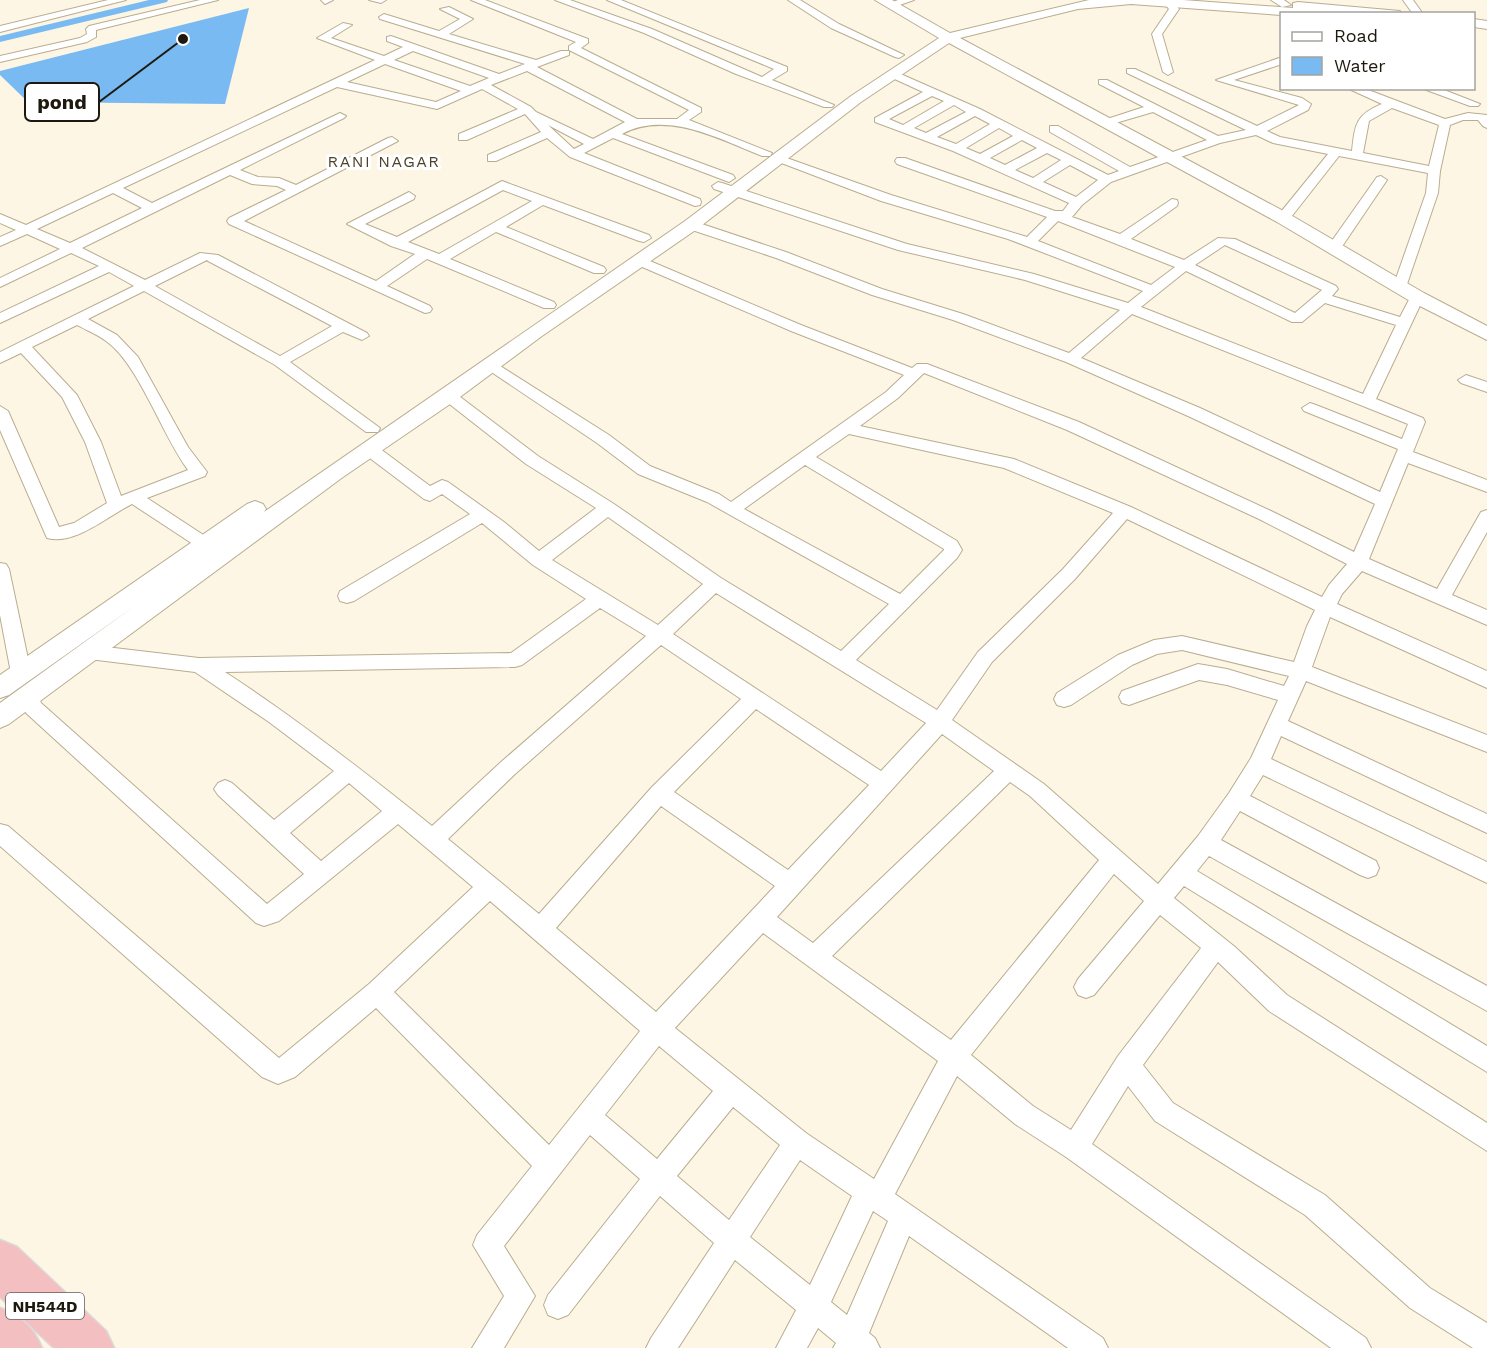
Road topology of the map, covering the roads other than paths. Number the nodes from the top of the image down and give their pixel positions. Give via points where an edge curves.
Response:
1 (121, 0) edge
2 (213, 0) edge
3 (374, 0) edge
4 (381, 0) edge
5 (476, 0) edge
6 (560, 0) edge
7 (612, 0) edge
8 (793, 0) edge
9 (909, 0) edge
10 (1066, 0) edge
11 (1220, 0) edge
12 (1168, 2) junction
13 (887, 3) edge
14 (1281, 3) edge
15 (445, 9) dead end
16 (1290, 12) edge
17 (1374, 12) edge
18 (384, 17) dead end
19 (347, 25) dead end
20 (0, 29) edge
21 (440, 34) junction
22 (945, 35) junction
23 (391, 39) dead end
24 (412, 47) junction
25 (564, 53) dead end
26 (899, 55) junction
27 (0, 59) edge
28 (384, 60) junction
29 (1280, 60) edge
30 (532, 66) junction
31 (1131, 71) dead end
32 (1168, 72) dead end
33 (892, 74) junction
34 (500, 78) junction
35 (763, 81) junction
36 (1103, 82) dead end
37 (336, 83) junction
38 (482, 85) junction
39 (470, 90) junction
40 (1357, 90) edge
41 (1436, 90) edge
42 (932, 91) junction
43 (1470, 97) edge
44 (953, 101) junction
45 (1487, 102) edge
46 (1392, 104) junction
47 (828, 105) junction
48 (1153, 108) junction
49 (529, 111) junction
50 (976, 111) junction
51 (274, 112) junction
52 (340, 117) dead end
53 (1485, 120) edge
54 (684, 122) junction
55 (1108, 122) junction
56 (633, 123) junction
57 (999, 123) junction
58 (1445, 123) junction
59 (315, 129) junction
60 (904, 129) junction
61 (1054, 129) dead end
62 (1257, 131) junction
63 (548, 133) junction
64 (612, 134) junction
65 (1023, 135) junction
66 (463, 137) dead end
67 (928, 137) junction
68 (392, 141) dead end
69 (1217, 141) junction
70 (594, 144) junction
71 (957, 148) junction
72 (1047, 148) junction
73 (1337, 151) junction
74 (574, 154) junction
75 (1357, 155) junction
76 (772, 156) junction
77 (1167, 157) junction
78 (492, 158) dead end
79 (981, 158) junction
80 (1070, 160) junction
81 (901, 161) dead end
82 (1007, 169) junction
83 (230, 170) junction
84 (1128, 171) junction
85 (1434, 171) junction
86 (1107, 179) junction
87 (1381, 180) dead end
88 (1035, 182) junction
89 (727, 185) junction
90 (113, 188) junction
91 (296, 189) junction
92 (410, 196) dead end
93 (542, 200) junction
94 (695, 202) junction
95 (1077, 202) junction
96 (1172, 204) dead end
97 (151, 208) junction
98 (1061, 215) junction
99 (0, 218) edge
100 (1283, 218) junction
101 (685, 220) junction
102 (495, 227) junction
103 (26, 230) junction
104 (648, 235) joint
105 (1122, 239) junction
106 (0, 242) edge
107 (1029, 242) junction
108 (396, 243) junction
109 (69, 248) junction
110 (1334, 248) junction
111 (425, 254) junction
112 (439, 260) junction
113 (639, 260) junction
114 (110, 266) junction
115 (1186, 266) junction
116 (598, 270) junction
117 (0, 283) edge
118 (145, 286) junction
119 (376, 287) junction
120 (1400, 287) junction
121 (1154, 291) junction
122 (1417, 297) junction
123 (1323, 298) junction
124 (549, 305) junction
125 (1130, 308) junction
126 (425, 309) dead end
127 (0, 319) edge
128 (77, 319) junction
129 (1404, 323) junction
130 (343, 326) junction
131 (1484, 331) edge
132 (362, 336) dead end
133 (23, 346) junction
134 (0, 358) edge
135 (1071, 359) junction
136 (280, 362) junction
137 (489, 364) junction
138 (914, 374) junction
139 (1466, 380) dead end
140 (1487, 387) edge
141 (449, 396) junction
142 (1367, 401) junction
143 (1310, 408) dead end
144 (0, 411) edge
145 (846, 428) junction
146 (371, 439) junction
147 (1406, 451) junction
148 (804, 457) junction
149 (1487, 486) edge
150 (133, 497) junction
151 (1384, 501) junction
152 (116, 505) junction
153 (608, 508) junction
154 (731, 510) junction
155 (1125, 511) junction
156 (482, 514) junction
157 (1487, 516) edge
158 (205, 544) junction
159 (539, 560) junction
160 (1359, 562) junction
161 (0, 570) edge
162 (715, 583) junction
163 (347, 596) dead end
164 (1442, 597) junction
165 (599, 599) junction
166 (902, 603) junction
167 (1326, 608) junction
168 (1487, 618) edge
169 (660, 634) junction
170 (89, 652) junction
171 (843, 660) junction
172 (199, 665) junction
173 (1301, 671) junction
174 (21, 673) junction
175 (1487, 680) edge
176 (0, 688) edge
177 (1289, 695) junction
178 (29, 696) junction
179 (755, 698) junction
180 (1130, 698) dead end
181 (1064, 699) dead end
182 (0, 717) edge
183 (939, 722) junction
184 (1275, 724) junction
185 (1487, 744) edge
186 (1259, 763) junction
187 (1009, 770) junction
188 (349, 771) junction
189 (884, 784) junction
190 (225, 789) dead end
191 (659, 793) junction
192 (1237, 799) junction
193 (397, 812) junction
194 (1487, 824) edge
195 (0, 833) edge
196 (274, 833) junction
197 (434, 839) junction
198 (1206, 843) junction
199 (1113, 860) junction
200 (1368, 868) dead end
201 (1181, 873) junction
202 (1487, 873) edge
203 (320, 874) junction
204 (790, 884) junction
205 (490, 886) junction
206 (1159, 900) junction
207 (761, 920) junction
208 (541, 929) junction
209 (1216, 946) junction
210 (815, 957) junction
211 (1086, 987) dead end
212 (376, 992) junction
213 (1487, 999) edge
214 (657, 1029) junction
215 (954, 1058) junction
216 (1487, 1060) edge
217 (1127, 1065) junction
218 (731, 1089) junction
219 (588, 1117) junction
220 (1487, 1138) edge
221 (798, 1142) junction
222 (1075, 1148) junction
223 (550, 1166) junction
224 (658, 1178) junction
225 (873, 1195) junction
226 (904, 1216) junction
227 (732, 1240) junction
228 (0, 1264) edge
229 (558, 1305) dead end
230 (814, 1307) junction
231 (0, 1332) edge
232 (1487, 1340) edge
233 (855, 1345) edge
234 (17, 1348) edge
235 (89, 1348) edge
236 (487, 1348) edge
237 (661, 1348) edge
238 (790, 1348) edge
239 (1093, 1348) edge
240 (1356, 1348) edge

1 - 20 street
2 - 27 street via 93,28 92,35 82,40
3 - 4 street
5 - 54 street via 584,40 573,48 697,110
6 - 35 street via 648,31
7 - 35 street via 783,69
8 - 26 street via 835,26
9 - 13 street
10 - 22 street via 1026,8
11 - 14 street
12 - 16 street
12 - 22 street via 1131,0 1078,5
12 - 32 street via 1173,12 1156,38
13 - 22 street
14 - 17 street
15 - 21 street via 468,20
18 - 21 street
19 - 28 street via 322,38
21 - 30 street
22 - 26 street
22 - 33 street
22 - 55 street
23 - 24 street
24 - 28 street
24 - 34 street
25 - 30 street
26 - 47 street
28 - 37 street
28 - 39 street
29 - 62 street via 1222,80 1305,104
30 - 34 street
30 - 56 street
31 - 62 street
33 - 42 street
33 - 76 street
34 - 38 street
35 - 47 street
36 - 48 street
37 - 39 street via 435,106
37 - 51 street
38 - 39 street
38 - 49 street
40 - 46 street
41 - 43 street
42 - 44 street
42 - 60 street via 879,120
43 - 45 street
43 - 53 street
44 - 50 street
44 - 60 street
46 - 58 street
46 - 75 street via 1363,118
47 - 76 street
48 - 55 street
48 - 69 street
49 - 63 street
49 - 66 street
49 - 70 street
50 - 57 street
50 - 67 street
51 - 59 street
51 - 90 street
52 - 59 street
53 - 58 street via 1458,117
54 - 56 street
54 - 76 street
55 - 77 street
56 - 64 street
57 - 65 street
57 - 71 street
58 - 85 street
59 - 83 street
60 - 67 street
61 - 84 street
62 - 69 street
62 - 73 street via 1284,142
63 - 74 street
63 - 78 street
64 - 70 street
64 - 89 street
65 - 72 street
65 - 79 street
67 - 71 street
68 - 91 street
69 - 77 street
70 - 74 street
71 - 79 street
72 - 80 street
72 - 82 street
73 - 75 street
73 - 100 street
74 - 94 street
75 - 85 street
76 - 89 street
76 - 107 street via 886,198
77 - 84 street
77 - 100 street
79 - 82 street
80 - 86 street
80 - 88 street
81 - 98 street
82 - 88 street
83 - 91 street via 256,181 279,182
83 - 97 street
84 - 86 street
85 - 120 street via 1432,193
86 - 95 street
87 - 110 street
88 - 95 street
89 - 94 street
89 - 101 street
89 - 125 street via 830,225
90 - 97 street
90 - 103 street
91 - 119 street via 234,221
92 - 108 street via 354,224
93 - 102 street
93 - 104 street
93 - 108 street via 501,185
94 - 101 street
95 - 98 street
96 - 105 street
97 - 109 street
98 - 105 street
98 - 107 street
99 - 103 street
100 - 110 street
101 - 113 street
101 - 135 street
102 - 112 street
102 - 116 street
103 - 106 street
103 - 109 street
104 - 116 street
105 - 115 street
107 - 121 street
108 - 111 street
109 - 114 street
109 - 117 street
110 - 120 street
111 - 112 street
111 - 119 street
112 - 124 street
113 - 137 street
113 - 138 street
114 - 118 street
114 - 127 street
115 - 121 street
115 - 123 street via 1297,319
115 - 123 street via 1227,241 1330,288
116 - 124 street
118 - 128 street
118 - 130 street via 209,256
118 - 136 street
119 - 126 street
120 - 122 street
121 - 125 street
122 - 129 street
122 - 131 street
123 - 129 street
124 - 146 street
125 - 135 street
125 - 142 street
128 - 133 street
128 - 150 street via 112,338 133,360 182,450 199,472
129 - 142 street
130 - 132 street
130 - 136 street
133 - 134 street
133 - 152 street via 69,394 93,442
135 - 151 street
136 - 146 street
137 - 141 street
137 - 154 street via 644,470 713,498
138 - 145 street
138 - 160 street via 922,367 1072,426
139 - 140 street
141 - 146 street
141 - 153 street via 532,460
142 - 147 street via 1417,423
143 - 147 street
144 - 152 street via 53,534 79,528
145 - 148 street
145 - 155 street via 1008,463
146 - 156 street via 430,495 442,486
146 - 158 street
146 - 170 street
147 - 149 street
147 - 151 street
148 - 154 street
148 - 166 street via 951,545 951,554
150 - 152 street
150 - 158 street
151 - 160 street
153 - 159 street
153 - 162 street
154 - 166 street
155 - 167 street
155 - 183 street via 1069,574 985,657
156 - 159 street
156 - 163 street
157 - 164 street
158 - 174 street
159 - 165 street
160 - 164 street
160 - 167 street via 1335,590
161 - 174 street
162 - 169 street
162 - 171 street
164 - 168 street
165 - 169 street
165 - 172 street via 515,660
166 - 171 street
167 - 173 street
167 - 175 street
169 - 179 street
169 - 197 street
170 - 172 street
170 - 178 street
171 - 183 street
172 - 188 street
173 - 177 street
173 - 181 street via 1202,647 1165,644 1125,660
173 - 185 street
174 - 176 street
177 - 180 street via 1198,672
177 - 184 street
178 - 182 street
178 - 203 street via 33,707 260,914 271,914
179 - 189 street
179 - 191 street
183 - 187 street
183 - 189 street
184 - 186 street
184 - 194 street
186 - 192 street
186 - 202 street
187 - 199 street via 1037,790
187 - 210 street
188 - 193 street
188 - 196 street
189 - 204 street
190 - 196 street
191 - 204 street
191 - 208 street via 587,871
192 - 198 street
192 - 200 street
193 - 197 street
193 - 203 street
195 - 212 street via 278,1071
196 - 203 street
197 - 205 street
198 - 201 street
198 - 213 street
199 - 206 street
199 - 215 street
201 - 206 street
201 - 216 street
204 - 207 street
205 - 208 street
205 - 212 street
206 - 209 street
206 - 211 street
207 - 210 street
207 - 214 street
208 - 214 street
209 - 217 street
209 - 220 street via 1278,1003
210 - 215 street
212 - 223 street
214 - 218 street
214 - 219 street
215 - 222 street via 1024,1115
215 - 225 street
217 - 222 street
217 - 232 street via 1164,1112 1315,1205 1420,1298
218 - 221 street
218 - 224 street
219 - 223 street
219 - 224 street
221 - 225 street
221 - 227 street
222 - 240 street
223 - 236 street via 487,1245 521,1296
224 - 227 street
224 - 229 street
225 - 226 street
225 - 230 street
226 - 233 street
226 - 239 street
227 - 230 street
227 - 237 street
228 - 235 highway, NH544D
230 - 233 street
230 - 238 street
231 - 234 highway, NH544D

